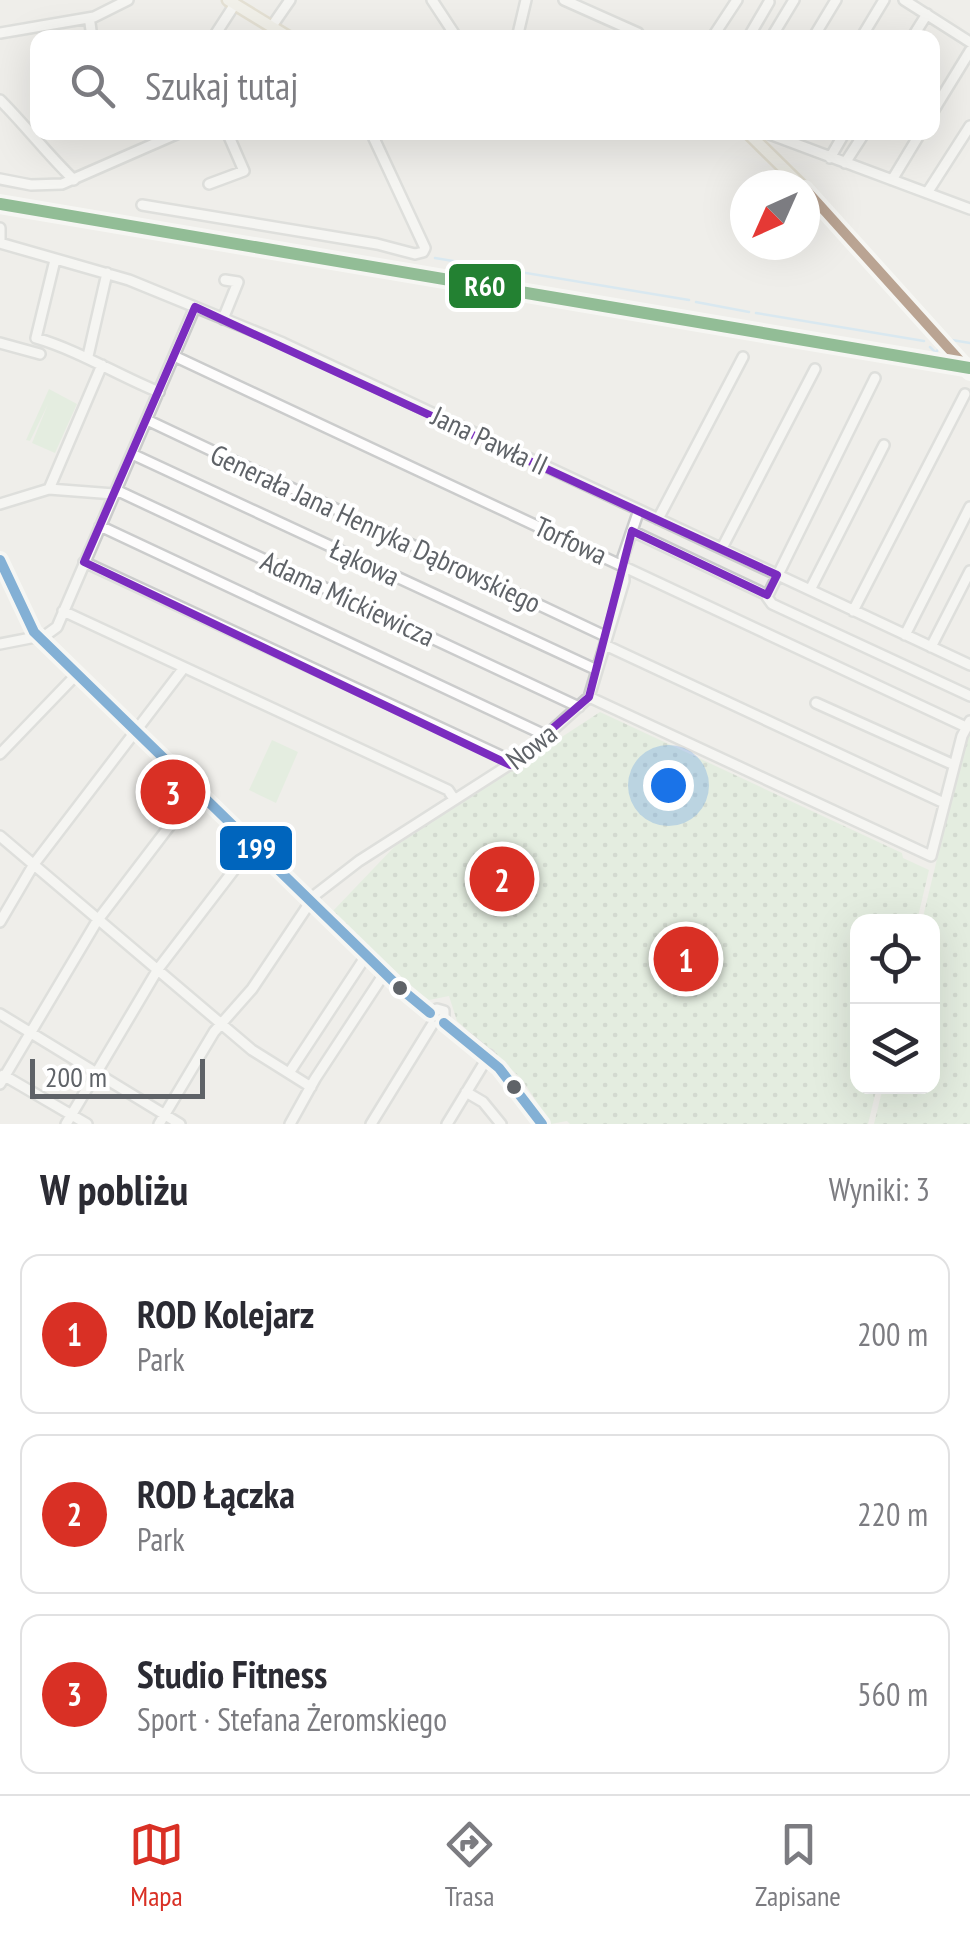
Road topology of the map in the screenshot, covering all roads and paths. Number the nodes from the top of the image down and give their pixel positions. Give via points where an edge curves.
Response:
1 (128, 0) edge
2 (290, 0) edge
3 (432, 0) edge
4 (526, 0) edge
5 (564, 0) edge
6 (737, 0) edge
7 (794, 0) edge
8 (836, 0) edge
9 (884, 0) edge
10 (904, 0) edge
11 (232, 2) edge
12 (770, 2) edge
13 (927, 14) junction
14 (90, 23) dead end
15 (272, 26) junction
16 (91, 30) edge
17 (218, 30) edge
18 (278, 30) edge
19 (452, 30) edge
20 (521, 30) edge
21 (633, 30) edge
22 (717, 30) edge
23 (753, 30) edge
24 (776, 30) edge
25 (818, 30) edge
26 (866, 30) edge
27 (917, 30) edge
28 (0, 33) edge
29 (968, 37) edge
30 (970, 51) edge
31 (0, 100) edge
32 (940, 100) edge
33 (970, 126) edge
34 (30, 129) edge
35 (36, 140) edge
36 (152, 140) edge
37 (163, 140) edge
38 (230, 140) edge
39 (375, 140) edge
40 (756, 140) edge
41 (784, 140) edge
42 (797, 140) edge
43 (841, 140) edge
44 (859, 140) edge
45 (915, 140) edge
46 (794, 144) junction
47 (148, 147) junction
48 (774, 156) junction
49 (830, 158) junction
50 (845, 163) junction
51 (787, 170) edge
52 (0, 179) edge
53 (74, 180) junction
54 (892, 180) junction
55 (208, 184) dead end
56 (928, 194) junction
57 (142, 205) dead end
58 (820, 206) edge
59 (970, 209) edge
60 (1, 229) edge
61 (0, 243) edge
62 (54, 260) junction
63 (107, 273) junction
64 (226, 280) dead end
65 (238, 282) junction
66 (250, 283) dead end
67 (194, 307) junction
68 (223, 319) junction
69 (0, 344) edge
70 (40, 354) dead end
71 (88, 356) junction
72 (174, 356) junction
73 (743, 356) dead end
74 (102, 365) junction
75 (816, 369) dead end
76 (970, 372) edge
77 (876, 378) dead end
78 (159, 392) junction
79 (965, 394) dead end
80 (147, 420) junction
81 (884, 445) dead end
82 (132, 454) junction
83 (49, 489) junction
84 (115, 492) junction
85 (0, 504) edge
86 (970, 507) edge
87 (639, 510) junction
88 (658, 518) junction
89 (100, 526) junction
90 (632, 531) junction
91 (722, 548) junction
92 (0, 560) edge
93 (84, 562) junction
94 (623, 564) junction
95 (970, 571) edge
96 (777, 575) junction
97 (810, 590) junction
98 (767, 594) junction
99 (853, 610) junction
100 (63, 611) junction
101 (905, 635) junction
102 (38, 636) junction
103 (605, 640) junction
104 (0, 644) edge
105 (931, 647) junction
106 (970, 664) edge
107 (183, 669) junction
108 (597, 670) junction
109 (76, 674) junction
110 (970, 696) edge
111 (588, 697) junction
112 (816, 703) dead end
113 (579, 707) junction
114 (968, 724) edge
115 (136, 730) junction
116 (547, 736) junction
117 (0, 754) edge
118 (510, 765) junction
119 (954, 765) junction
120 (197, 790) junction
121 (454, 800) junction
122 (944, 804) junction
123 (0, 836) edge
124 (252, 845) junction
125 (34, 864) junction
126 (311, 902) junction
127 (98, 919) junction
128 (0, 922) edge
129 (366, 956) junction
130 (158, 970) junction
131 (384, 974) junction
132 (430, 1013) junction
133 (0, 1014) edge
134 (222, 1023) junction
135 (444, 1023) junction
136 (432, 1024) junction
137 (30, 1032) junction
138 (489, 1055) junction
139 (289, 1073) junction
140 (97, 1074) junction
141 (2, 1078) edge
142 (311, 1087) junction
143 (466, 1092) junction
144 (162, 1119) edge
145 (69, 1120) edge
146 (87, 1124) edge
147 (180, 1124) edge
148 (290, 1124) edge
149 (371, 1124) edge
150 (446, 1124) edge
151 (501, 1124) edge
152 (542, 1124) edge

1 - 28 street via 94,17
2 - 15 street
3 - 19 street
4 - 20 street
5 - 21 street
6 - 22 street
7 - 24 street
8 - 25 street
9 - 26 street
10 - 13 street
11 - 15 main road
11 - 17 street
12 - 23 street
13 - 27 street
13 - 29 street
14 - 16 street
15 - 18 main road
30 - 32 street
31 - 34 street
33 - 56 street
35 - 53 street
36 - 47 street
37 - 47 street
38 - 55 street via 244,171
39 - 57 street via 422,252
40 - 48 main road
41 - 46 street
42 - 46 street
43 - 49 street
44 - 50 street
45 - 54 street
46 - 48 street
46 - 49 street
47 - 53 street
48 - 51 main road
49 - 50 street
50 - 54 street
52 - 53 street via 42,186
54 - 56 street
56 - 59 street
58 - 76 main road
60 - 61 street
61 - 62 street, Jana Pawła II
62 - 63 street, Jana Pawła II
62 - 71 street via 36,338
63 - 67 street, Jana Pawła II
63 - 71 street
64 - 65 street
65 - 66 street
65 - 68 street
67 - 68 street, Jana Pawła II
67 - 72 street
68 - 87 street, Jana Pawła II
69 - 70 street
71 - 74 street
72 - 78 street
72 - 94 street, Torfowa
73 - 88 street
74 - 78 street
74 - 83 street
75 - 91 street
77 - 96 street
78 - 80 street
79 - 99 street
80 - 82 street
80 - 103 street, Generała Jana Henryka Dąbrowskiego
81 - 97 street
82 - 84 street
82 - 108 street, Łąkowa
83 - 84 street, Adama Mickiewicza
83 - 85 street, Adama Mickiewicza
84 - 89 street
84 - 113 street, Adama Mickiewicza
86 - 101 street
87 - 88 street, Jana Pawła II
87 - 90 street, Nowa
88 - 91 street, Jana Pawła II
89 - 93 street
89 - 116 street
90 - 94 street, Nowa
90 - 98 street
91 - 96 street, Jana Pawła II
92 - 102 street
93 - 100 street
93 - 118 street
94 - 103 street, Nowa
94 - 114 street, Torfowa
95 - 105 street
96 - 97 street, Jana Pawła II
96 - 98 street
97 - 99 street, Jana Pawła II
98 - 110 street via 772,604
99 - 101 street, Jana Pawła II
100 - 102 street via 54,631
100 - 107 street
101 - 105 street, Jana Pawła II
102 - 104 street
102 - 109 street
103 - 108 street, Nowa
103 - 122 street
105 - 106 street, Jana Pawła II
107 - 115 street
107 - 121 street via 447,789
108 - 111 street, Nowa
109 - 115 street
109 - 117 street
111 - 113 street, Nowa
111 - 122 street via 932,856
112 - 119 street
113 - 116 street, Nowa
114 - 119 street
115 - 120 street
115 - 125 street
116 - 118 street, Nowa
118 - 121 street, Nowa
119 - 122 street
120 - 124 street
120 - 127 street
121 - 126 street, Nowa via 339,875
123 - 125 street
124 - 126 street
124 - 130 street
125 - 127 street
125 - 128 street
126 - 129 street
126 - 134 street, Nowa
127 - 130 street
127 - 137 street
129 - 131 street
129 - 139 street
130 - 134 street
130 - 140 street
131 - 132 street
131 - 142 street
132 - 135 street via 444,1011
132 - 136 street
133 - 137 street
134 - 139 street
134 - 144 street, Nowa
135 - 136 street
135 - 138 street
136 - 149 street
137 - 140 street
137 - 141 street
138 - 143 street
138 - 152 street
139 - 142 street
140 - 144 street
140 - 145 street
141 - 145 street
142 - 148 street
143 - 150 street
143 - 151 street
144 - 147 street
145 - 146 street

